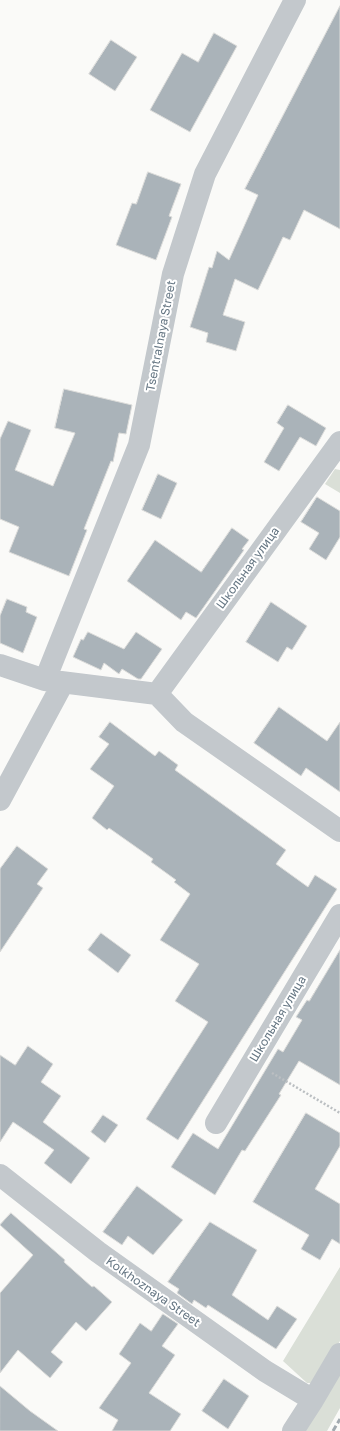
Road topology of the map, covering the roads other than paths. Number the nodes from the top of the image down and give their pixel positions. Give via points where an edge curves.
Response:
1 (295, 0) edge
2 (340, 442) edge
3 (0, 665) edge
4 (54, 682) junction
5 (157, 694) junction
6 (0, 800) edge
7 (340, 831) edge
8 (340, 915) edge
9 (216, 1123) dead end
10 (0, 1175) edge
11 (340, 1354) edge
12 (313, 1400) junction
13 (292, 1431) edge

1 - 4 street, Tsentralnaya Street via 205,174 173,274 140,445
2 - 5 street, Школьная улица
3 - 4 street
4 - 5 street
4 - 6 street, Tsentralnaya Street
5 - 7 street via 184,722
8 - 9 street, Школьная улица
10 - 12 street, Kolkhoznaya Street via 98,1252 265,1371
11 - 12 street
12 - 13 street

